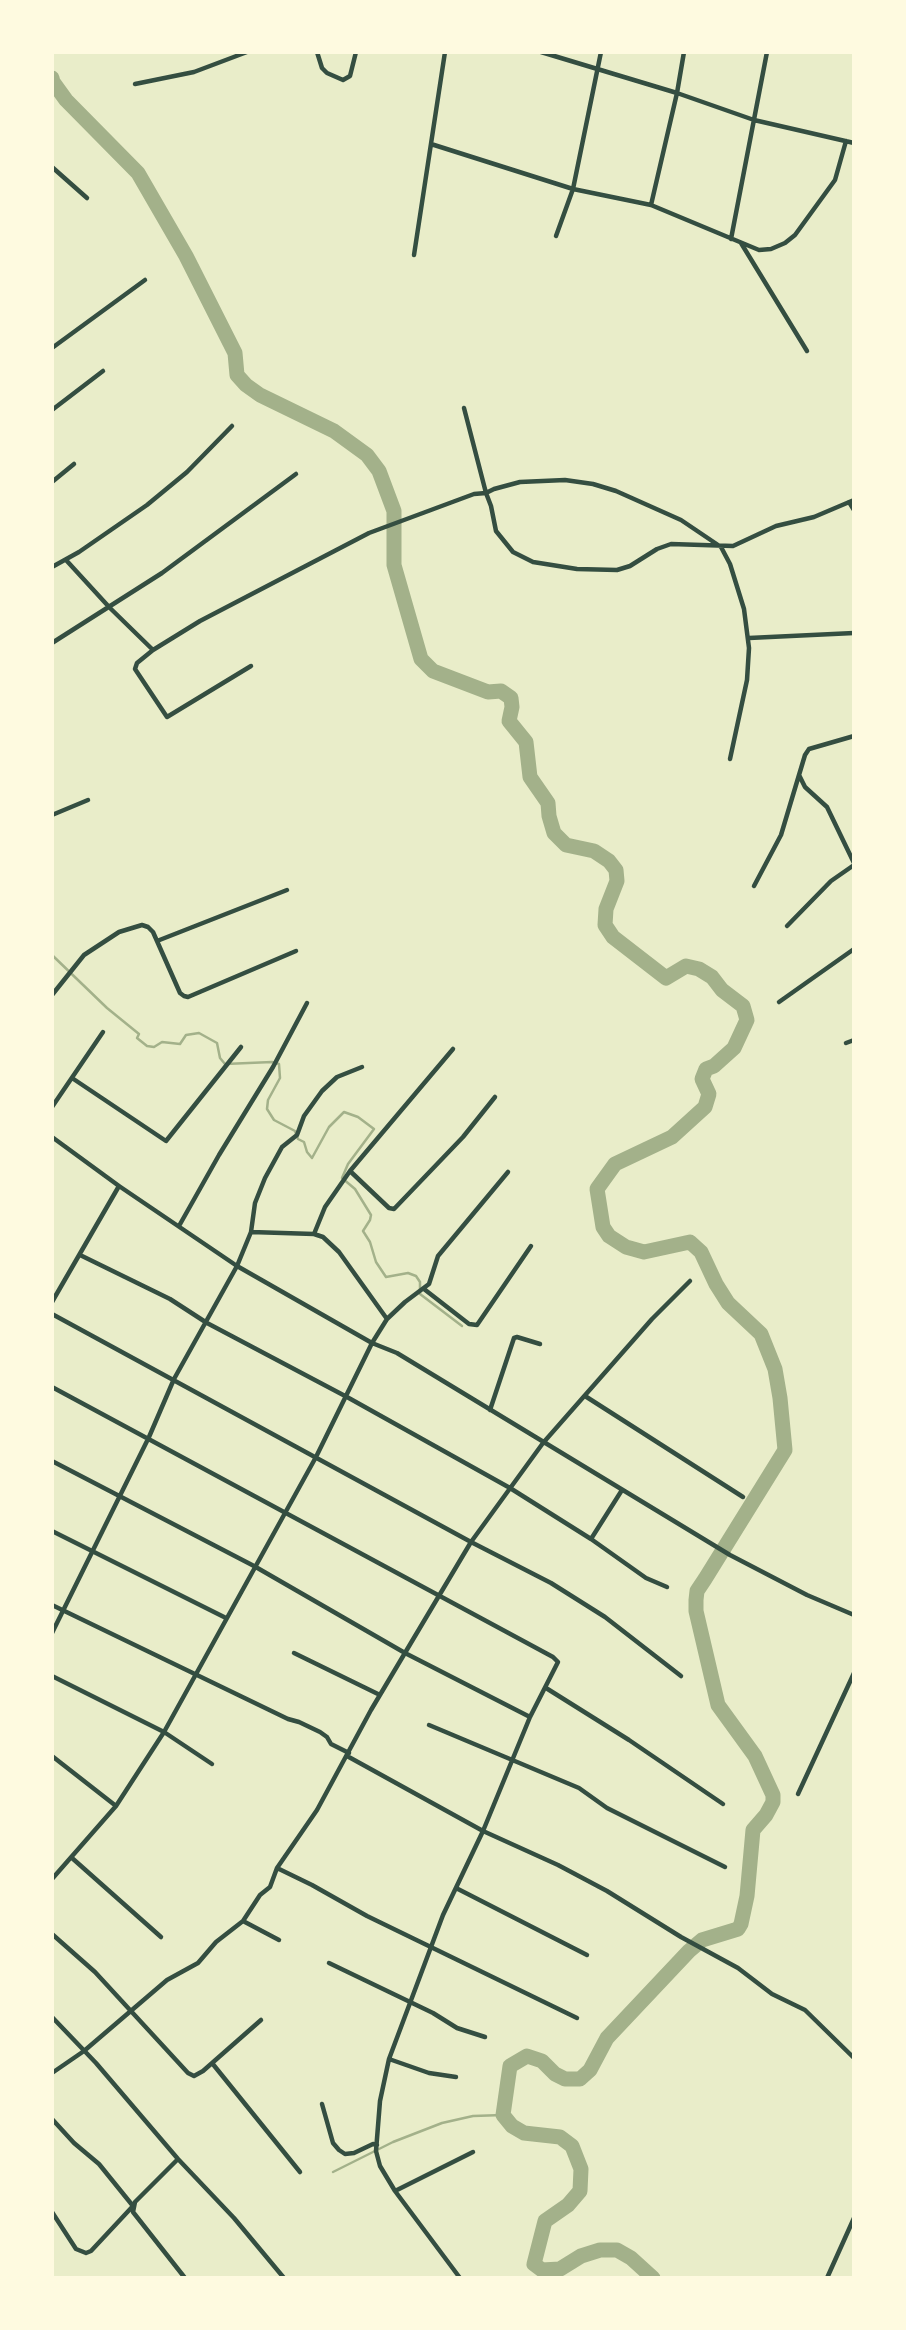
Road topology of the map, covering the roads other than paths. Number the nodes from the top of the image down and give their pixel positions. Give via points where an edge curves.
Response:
1 (247, 52) edge
2 (317, 52) edge
3 (356, 52) edge
4 (445, 52) edge
5 (541, 52) edge
6 (601, 52) edge
7 (684, 52) edge
8 (767, 52) edge
9 (598, 70) junction
10 (135, 84) dead end
11 (677, 93) junction
12 (754, 120) junction
13 (846, 141) junction
14 (854, 142) edge
15 (431, 144) junction
16 (52, 167) edge
17 (57, 171) junction
18 (52, 176) edge
19 (573, 189) junction
20 (87, 198) dead end
21 (651, 205) junction
22 (556, 236) dead end
23 (731, 239) junction
24 (740, 242) junction
25 (414, 255) dead end
26 (144, 280) dead end
27 (52, 348) edge
28 (807, 350) dead end
29 (103, 371) dead end
30 (464, 408) dead end
31 (52, 410) edge
32 (232, 426) dead end
33 (74, 464) dead end
34 (296, 474) dead end
35 (52, 482) edge
36 (486, 493) junction
37 (851, 501) edge
38 (854, 510) edge
39 (721, 547) junction
40 (66, 560) junction
41 (52, 567) edge
42 (110, 608) junction
43 (854, 633) edge
44 (749, 638) junction
45 (52, 644) edge
46 (153, 650) junction
47 (251, 666) dead end
48 (854, 736) edge
49 (730, 759) dead end
50 (799, 775) junction
51 (88, 800) dead end
52 (52, 815) edge
53 (854, 864) edge
54 (754, 886) dead end
55 (287, 890) dead end
56 (787, 926) dead end
57 (157, 941) junction
58 (854, 949) edge
59 (296, 951) dead end
60 (52, 995) edge
61 (779, 1002) dead end
62 (307, 1003) dead end
63 (103, 1032) dead end
64 (854, 1040) edge
65 (846, 1043) dead end
66 (241, 1046) dead end
67 (453, 1049) dead end
68 (362, 1067) dead end
69 (72, 1078) junction
70 (495, 1097) dead end
71 (52, 1107) edge
72 (52, 1137) edge
73 (350, 1171) junction
74 (508, 1172) dead end
75 (119, 1186) junction
76 (179, 1226) junction
77 (251, 1232) junction
78 (314, 1234) junction
79 (531, 1246) dead end
80 (80, 1255) junction
81 (237, 1266) junction
82 (690, 1281) dead end
83 (424, 1289) junction
84 (52, 1302) edge
85 (52, 1314) edge
86 (387, 1319) junction
87 (207, 1324) junction
88 (372, 1343) junction
89 (540, 1344) dead end
90 (174, 1379) junction
91 (52, 1387) edge
92 (585, 1396) junction
93 (347, 1397) junction
94 (490, 1410) junction
95 (149, 1437) junction
96 (543, 1443) junction
97 (316, 1457) junction
98 (52, 1461) edge
99 (510, 1488) junction
100 (622, 1490) junction
101 (120, 1495) junction
102 (742, 1497) dead end
103 (285, 1513) junction
104 (52, 1531) edge
105 (591, 1539) junction
106 (471, 1542) junction
107 (92, 1551) junction
108 (254, 1566) junction
109 (667, 1587) dead end
110 (438, 1595) junction
111 (52, 1605) edge
112 (64, 1611) junction
113 (854, 1616) edge
114 (226, 1618) junction
115 (52, 1633) edge
116 (294, 1653) dead end
117 (405, 1653) junction
118 (854, 1673) edge
119 (196, 1674) junction
120 (52, 1676) edge
121 (681, 1676) dead end
122 (546, 1688) junction
123 (380, 1695) junction
124 (530, 1717) junction
125 (429, 1725) dead end
126 (164, 1732) junction
127 (348, 1755) junction
128 (52, 1756) edge
129 (512, 1761) junction
130 (212, 1764) dead end
131 (798, 1794) dead end
132 (723, 1804) dead end
133 (116, 1806) junction
134 (483, 1830) junction
135 (72, 1858) junction
136 (725, 1867) dead end
137 (277, 1868) junction
138 (52, 1879) edge
139 (456, 1888) junction
140 (243, 1921) junction
141 (52, 1934) edge
142 (161, 1937) dead end
143 (279, 1940) dead end
144 (430, 1948) junction
145 (587, 1956) dead end
146 (328, 1963) dead end
147 (409, 2003) junction
148 (130, 2011) junction
149 (52, 2017) edge
150 (577, 2018) dead end
151 (261, 2020) dead end
152 (485, 2037) dead end
153 (84, 2051) junction
154 (854, 2058) edge
155 (389, 2059) junction
156 (212, 2063) junction
157 (52, 2073) edge
158 (456, 2077) dead end
159 (322, 2104) dead end
160 (52, 2119) edge
161 (377, 2145) junction
162 (473, 2152) dead end
163 (178, 2159) junction
164 (300, 2172) dead end
165 (395, 2191) junction
166 (133, 2206) junction
167 (52, 2212) edge
168 (853, 2222) edge
169 (185, 2278) edge
170 (284, 2278) edge
171 (460, 2278) edge
172 (827, 2278) edge

1 - 10 street via 194,72
2 - 3 street via 322,68 344,80 350,76
4 - 15 street
5 - 9 street
6 - 9 street
7 - 11 street
8 - 12 street
9 - 11 street
9 - 19 street
11 - 12 street
11 - 21 street
12 - 13 street
12 - 23 street
13 - 14 street
13 - 24 street via 835,180 795,235 785,243 759,250
15 - 19 street
15 - 25 street
16 - 17 street
17 - 18 street
17 - 20 street
19 - 21 street
19 - 22 street
21 - 23 street
23 - 24 street
24 - 28 street
26 - 27 street
29 - 31 street
30 - 36 street
32 - 40 street via 187,472 147,505
33 - 35 street
34 - 42 street
36 - 39 street via 504,486 539,480 593,484 681,520
36 - 39 street via 496,531 513,552 533,562 577,569 612,570 630,566 671,544
36 - 46 street via 474,494 346,543 229,604
37 - 38 street
37 - 39 street via 814,517 776,526 733,546
39 - 44 street via 738,588
40 - 41 street
40 - 42 street
42 - 45 street
42 - 46 street
43 - 44 street
44 - 49 street via 747,680
46 - 47 street via 135,669 167,717
48 - 50 street via 809,749
50 - 53 street via 805,787 827,807
50 - 54 street via 781,835
51 - 52 street
53 - 56 street via 831,881
55 - 57 street
57 - 59 street via 180,993 188,997
57 - 60 street via 153,932 142,925 118,932 84,955
58 - 61 street
62 - 76 street
63 - 69 street
64 - 65 street
66 - 69 street via 166,1141
67 - 73 street
68 - 77 street via 337,1077 322,1091 304,1116 297,1134 282,1147 255,1203
69 - 71 street
70 - 73 street via 463,1137 394,1209 389,1208
72 - 75 street
73 - 78 street via 325,1207
74 - 83 street via 438,1256 432,1280
75 - 76 street
75 - 80 street
76 - 81 street
77 - 78 street
77 - 81 street
78 - 86 street via 323,1237 339,1252
79 - 83 street via 477,1324 469,1324
80 - 84 street
80 - 87 street via 170,1299
81 - 87 street
81 - 88 street
82 - 92 street
83 - 86 street
85 - 90 street
86 - 88 street
87 - 90 street
87 - 93 street
88 - 93 street
88 - 94 street via 398,1353
89 - 94 street via 517,1336 514,1338
90 - 95 street
90 - 97 street
91 - 95 street
92 - 96 street
92 - 102 street
93 - 97 street
93 - 99 street
94 - 96 street
95 - 101 street
95 - 103 street
96 - 99 street
96 - 100 street
97 - 103 street
97 - 106 street
98 - 101 street
99 - 105 street
99 - 106 street
100 - 105 street
100 - 113 street via 730,1555
101 - 107 street
101 - 108 street
103 - 108 street
103 - 110 street
104 - 107 street
105 - 109 street via 646,1578
106 - 110 street
106 - 121 street via 551,1583 595,1611
107 - 112 street
107 - 114 street
108 - 114 street
108 - 117 street
110 - 117 street
110 - 122 street via 553,1656 558,1662
111 - 112 street
112 - 115 street
112 - 119 street
114 - 119 street
116 - 123 street
117 - 123 street
117 - 124 street
118 - 131 street
119 - 126 street
119 - 127 street via 320,1732
120 - 126 street
122 - 124 street
122 - 132 street
123 - 127 street
124 - 129 street
125 - 129 street
126 - 130 street
126 - 133 street
127 - 134 street
127 - 137 street via 317,1810
128 - 133 street
129 - 134 street
129 - 136 street via 579,1788 607,1808
133 - 135 street
134 - 139 street
134 - 154 street via 607,1891 681,1938 738,1968 781,2000 805,2010
135 - 138 street
135 - 142 street
137 - 140 street via 270,1887 260,1895
137 - 144 street
139 - 144 street
139 - 145 street
140 - 143 street
140 - 148 street via 216,1942 198,1963 167,1980
141 - 148 street
144 - 147 street
144 - 150 street
146 - 147 street
147 - 152 street via 457,2028
147 - 155 street
148 - 153 street
148 - 156 street via 188,2073 194,2076
149 - 153 street
151 - 156 street
153 - 157 street
153 - 163 street
155 - 158 street via 429,2073
155 - 161 street via 380,2101
156 - 164 street
159 - 161 street via 333,2143 339,2150 345,2154 354,2153
160 - 166 street via 99,2164
161 - 165 street via 376,2156
162 - 165 street
163 - 166 street
163 - 170 street via 234,2218
165 - 171 street
166 - 167 street via 86,2253 76,2249
166 - 169 street via 137,2218
168 - 172 street

